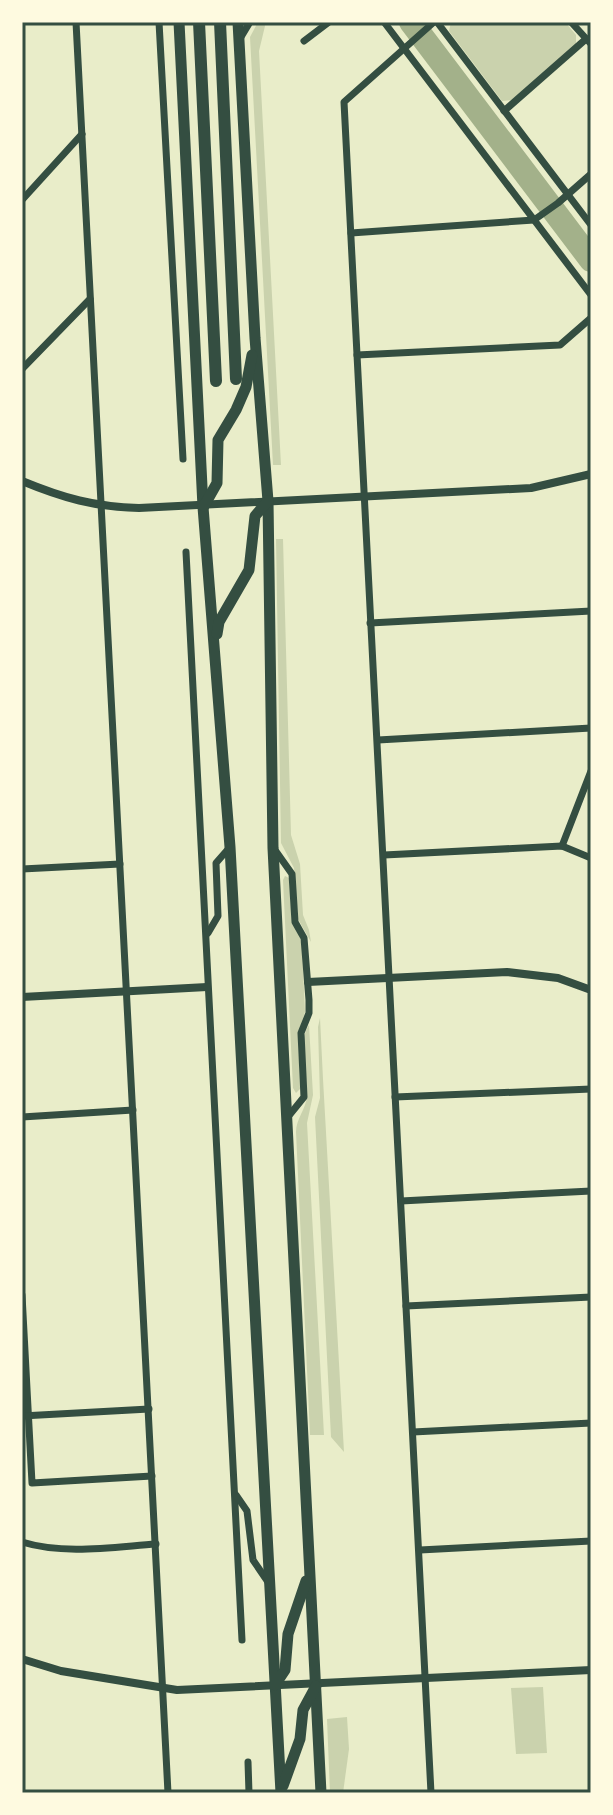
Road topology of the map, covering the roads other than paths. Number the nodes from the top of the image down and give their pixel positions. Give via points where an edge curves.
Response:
1 (76, 22) edge
2 (159, 22) edge
3 (179, 22) edge
4 (199, 22) edge
5 (220, 22) edge
6 (238, 22) edge
7 (250, 22) edge
8 (329, 22) edge
9 (384, 22) edge
10 (436, 22) edge
11 (571, 22) edge
12 (239, 41) junction
13 (304, 41) dead end
14 (589, 42) edge
15 (405, 48) junction
16 (181, 76) junction
17 (162, 86) junction
18 (504, 111) junction
19 (82, 134) junction
20 (591, 174) edge
21 (568, 194) junction
22 (22, 200) edge
23 (534, 220) junction
24 (591, 225) edge
25 (351, 233) junction
26 (591, 295) edge
27 (90, 299) junction
28 (591, 318) edge
29 (255, 338) junction
30 (357, 355) junction
31 (22, 369) edge
32 (236, 379) dead end
33 (179, 381) junction
34 (216, 381) dead end
35 (197, 394) junction
36 (183, 459) dead end
37 (591, 474) edge
38 (22, 481) edge
39 (364, 496) junction
40 (268, 501) junction
41 (102, 507) junction
42 (203, 507) junction
43 (186, 552) dead end
44 (591, 611) edge
45 (370, 623) junction
46 (214, 646) junction
47 (591, 728) edge
48 (378, 740) junction
49 (591, 771) edge
50 (562, 846) junction
51 (230, 847) junction
52 (273, 848) junction
53 (384, 855) junction
54 (591, 858) edge
55 (120, 864) junction
56 (22, 869) edge
57 (206, 934) junction
58 (389, 976) junction
59 (308, 982) junction
60 (207, 987) junction
61 (591, 990) edge
62 (127, 992) junction
63 (22, 997) edge
64 (591, 1089) edge
65 (395, 1097) junction
66 (133, 1110) junction
67 (22, 1117) edge
68 (287, 1118) junction
69 (591, 1191) edge
70 (401, 1201) junction
71 (22, 1295) edge
72 (591, 1297) edge
73 (406, 1306) junction
74 (149, 1409) junction
75 (25, 1416) edge
76 (591, 1423) edge
77 (413, 1432) junction
78 (152, 1476) junction
79 (234, 1494) junction
80 (591, 1541) edge
81 (22, 1542) edge
82 (156, 1544) junction
83 (420, 1550) junction
84 (309, 1557) junction
85 (269, 1584) junction
86 (242, 1640) dead end
87 (22, 1659) edge
88 (591, 1670) edge
89 (427, 1679) junction
90 (274, 1685) junction
91 (316, 1685) junction
92 (164, 1689) junction
93 (248, 1762) dead end
94 (281, 1792) edge
95 (168, 1793) edge
96 (249, 1793) edge
97 (321, 1793) edge
98 (431, 1793) edge

1 - 19 street
2 - 17 street
3 - 16 highway
4 - 34 highway
5 - 32 highway
6 - 12 highway
7 - 12 street
8 - 13 street
9 - 15 street
10 - 15 street
10 - 18 street
11 - 14 street
12 - 29 highway
14 - 18 street
15 - 23 street
15 - 25 street via 344,102
16 - 17 street
16 - 35 highway
17 - 33 street
18 - 21 street
19 - 22 street
19 - 27 street
20 - 21 street
21 - 23 street
21 - 24 street
23 - 25 street
23 - 26 street
25 - 30 street
27 - 31 street
27 - 41 street
28 - 30 street via 560,345
29 - 40 highway
29 - 42 highway via 246,387 218,440 217,483
30 - 39 street
33 - 35 street
33 - 36 street
35 - 42 highway
37 - 39 street via 531,488
38 - 41 street
39 - 40 street
39 - 45 street
40 - 42 street
40 - 46 highway via 255,516 249,570 219,622
40 - 52 highway
41 - 42 street
41 - 55 street
42 - 46 highway
43 - 57 street
44 - 45 street
45 - 48 street
46 - 51 highway
47 - 48 street
48 - 53 street
49 - 50 street
50 - 53 street
50 - 54 street
51 - 57 street via 216,863 218,916
51 - 85 highway
52 - 59 street via 292,874 295,922 304,938
52 - 68 highway
53 - 58 street
55 - 56 street
55 - 62 street
57 - 60 street
58 - 59 street
58 - 61 street via 507,972 558,978
58 - 65 street
59 - 68 street via 309,1013 301,1033 304,1097
60 - 62 street
60 - 79 street
62 - 63 street
62 - 66 street
64 - 65 street
65 - 70 street
66 - 67 street
66 - 74 street
68 - 84 highway
69 - 70 street
70 - 73 street
71 - 75 street
72 - 73 street
73 - 77 street
74 - 75 street
74 - 78 street
75 - 78 street via 32,1483
76 - 77 street
77 - 83 street
78 - 82 street
79 - 85 street via 247,1511 253,1560
79 - 86 street
80 - 83 street
81 - 82 street via 75,1549
82 - 92 street
83 - 89 street
84 - 90 highway via 288,1634 285,1670
84 - 91 highway
85 - 90 highway
87 - 92 street
88 - 89 street
89 - 91 street
89 - 98 street
90 - 91 street
90 - 92 street
90 - 94 highway
91 - 94 highway via 303,1710 300,1739
91 - 97 highway
92 - 95 street
93 - 96 street

